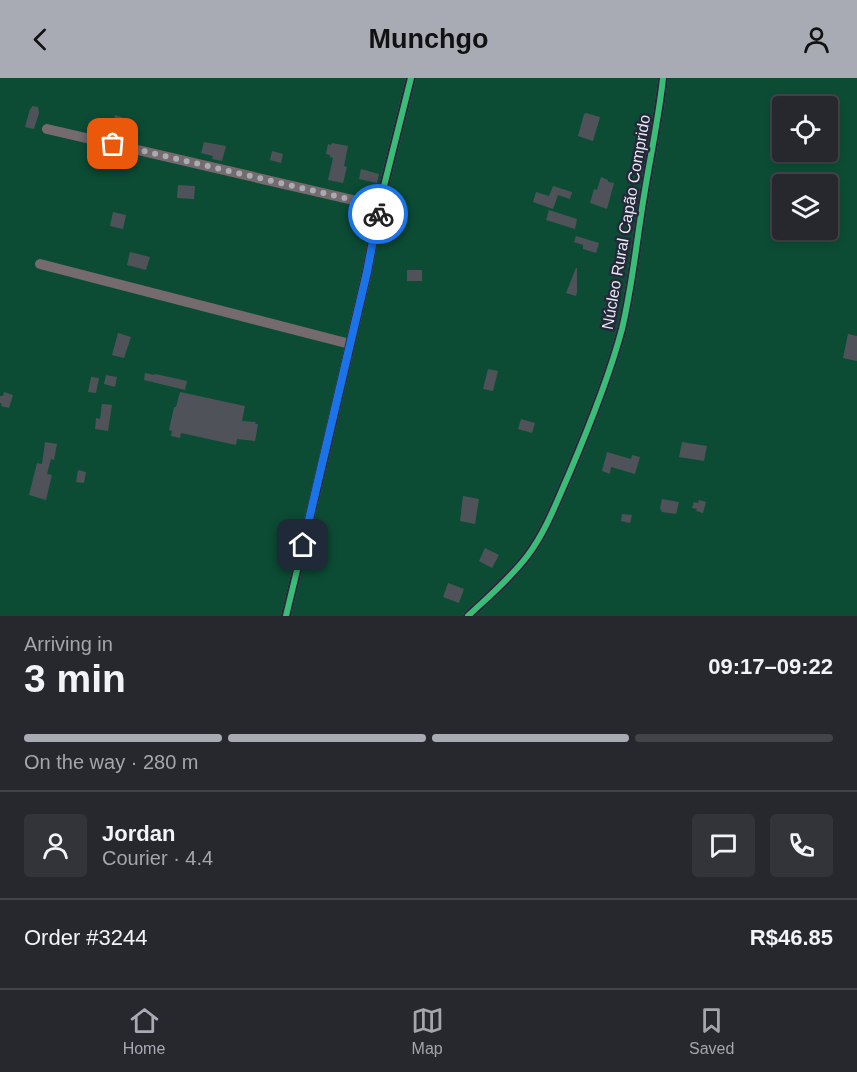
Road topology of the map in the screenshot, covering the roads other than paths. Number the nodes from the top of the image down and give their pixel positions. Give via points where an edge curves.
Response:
1 (411, 78) edge
2 (663, 78) edge
3 (47, 129) dead end
4 (379, 206) junction
5 (40, 264) dead end
6 (350, 344) junction
7 (286, 616) edge
8 (468, 616) edge

1 - 4 street
2 - 8 street, Núcleo Rural Capão Comprido via 628,300 599,399 538,539 515,570
3 - 4 street
4 - 6 street
5 - 6 street
6 - 7 street

